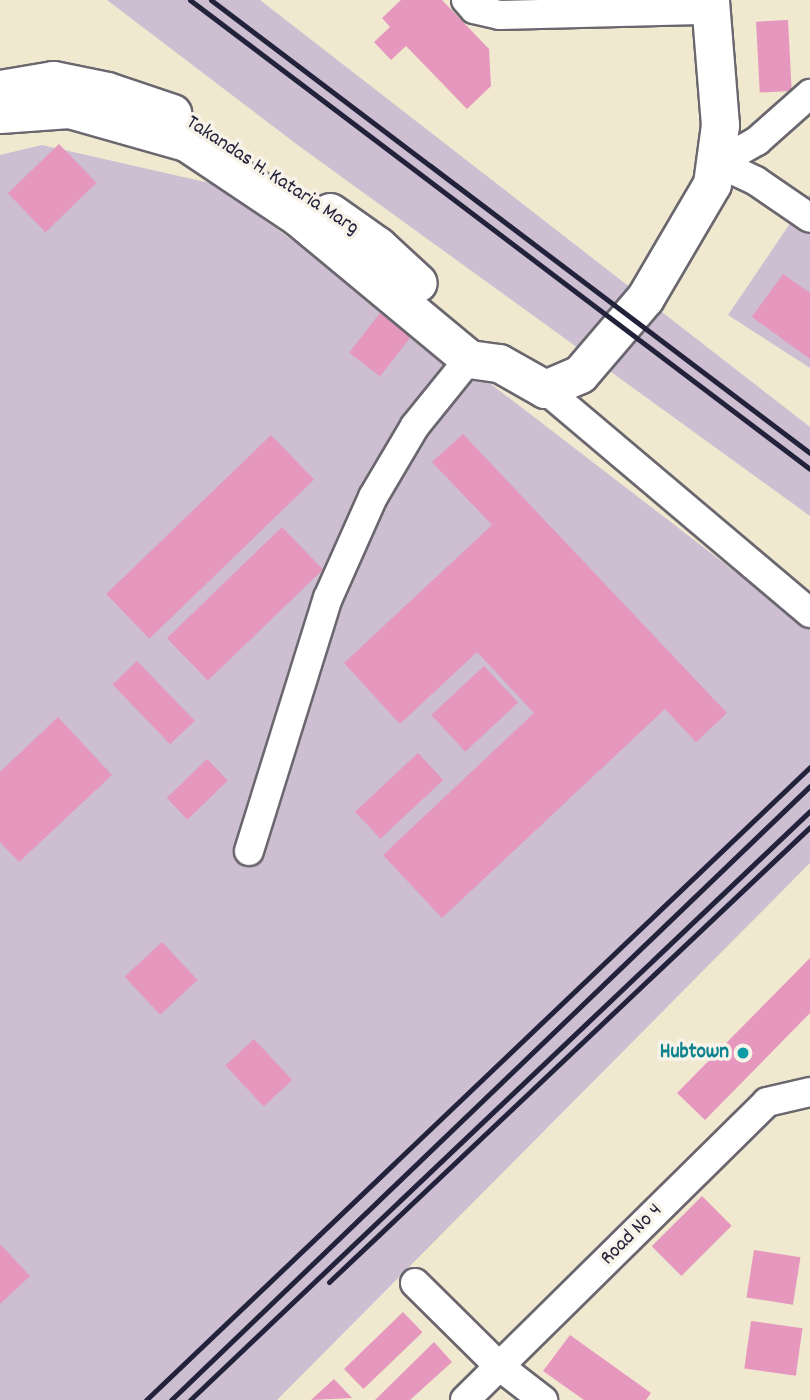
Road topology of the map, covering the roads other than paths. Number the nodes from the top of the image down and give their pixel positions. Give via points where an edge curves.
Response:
1 (466, 0) edge
2 (710, 5) edge
3 (810, 94) edge
4 (17, 99) edge
5 (718, 163) junction
6 (810, 218) edge
7 (484, 361) junction
8 (545, 389) junction
9 (810, 613) edge
10 (249, 851) dead end
11 (810, 1092) edge
12 (415, 1283) dead end
13 (499, 1366) junction
14 (464, 1400) edge
15 (543, 1400) edge

1 - 2 street via 474,9 499,15
2 - 5 main road via 720,125
3 - 5 street via 757,141
4 - 7 main road, Takandas H. Kataria Marg via 53,79 107,90 190,131 326,224 378,246 416,297 487,341
5 - 6 street via 755,181
5 - 8 main road via 681,244 645,298 580,374
7 - 8 main road, Takandas H. Kataria Marg
7 - 10 street via 408,438 373,497 328,598
8 - 9 street
11 - 13 street, Road No 4 via 767,1102
12 - 13 street
13 - 14 street, Road No 4
13 - 15 street

